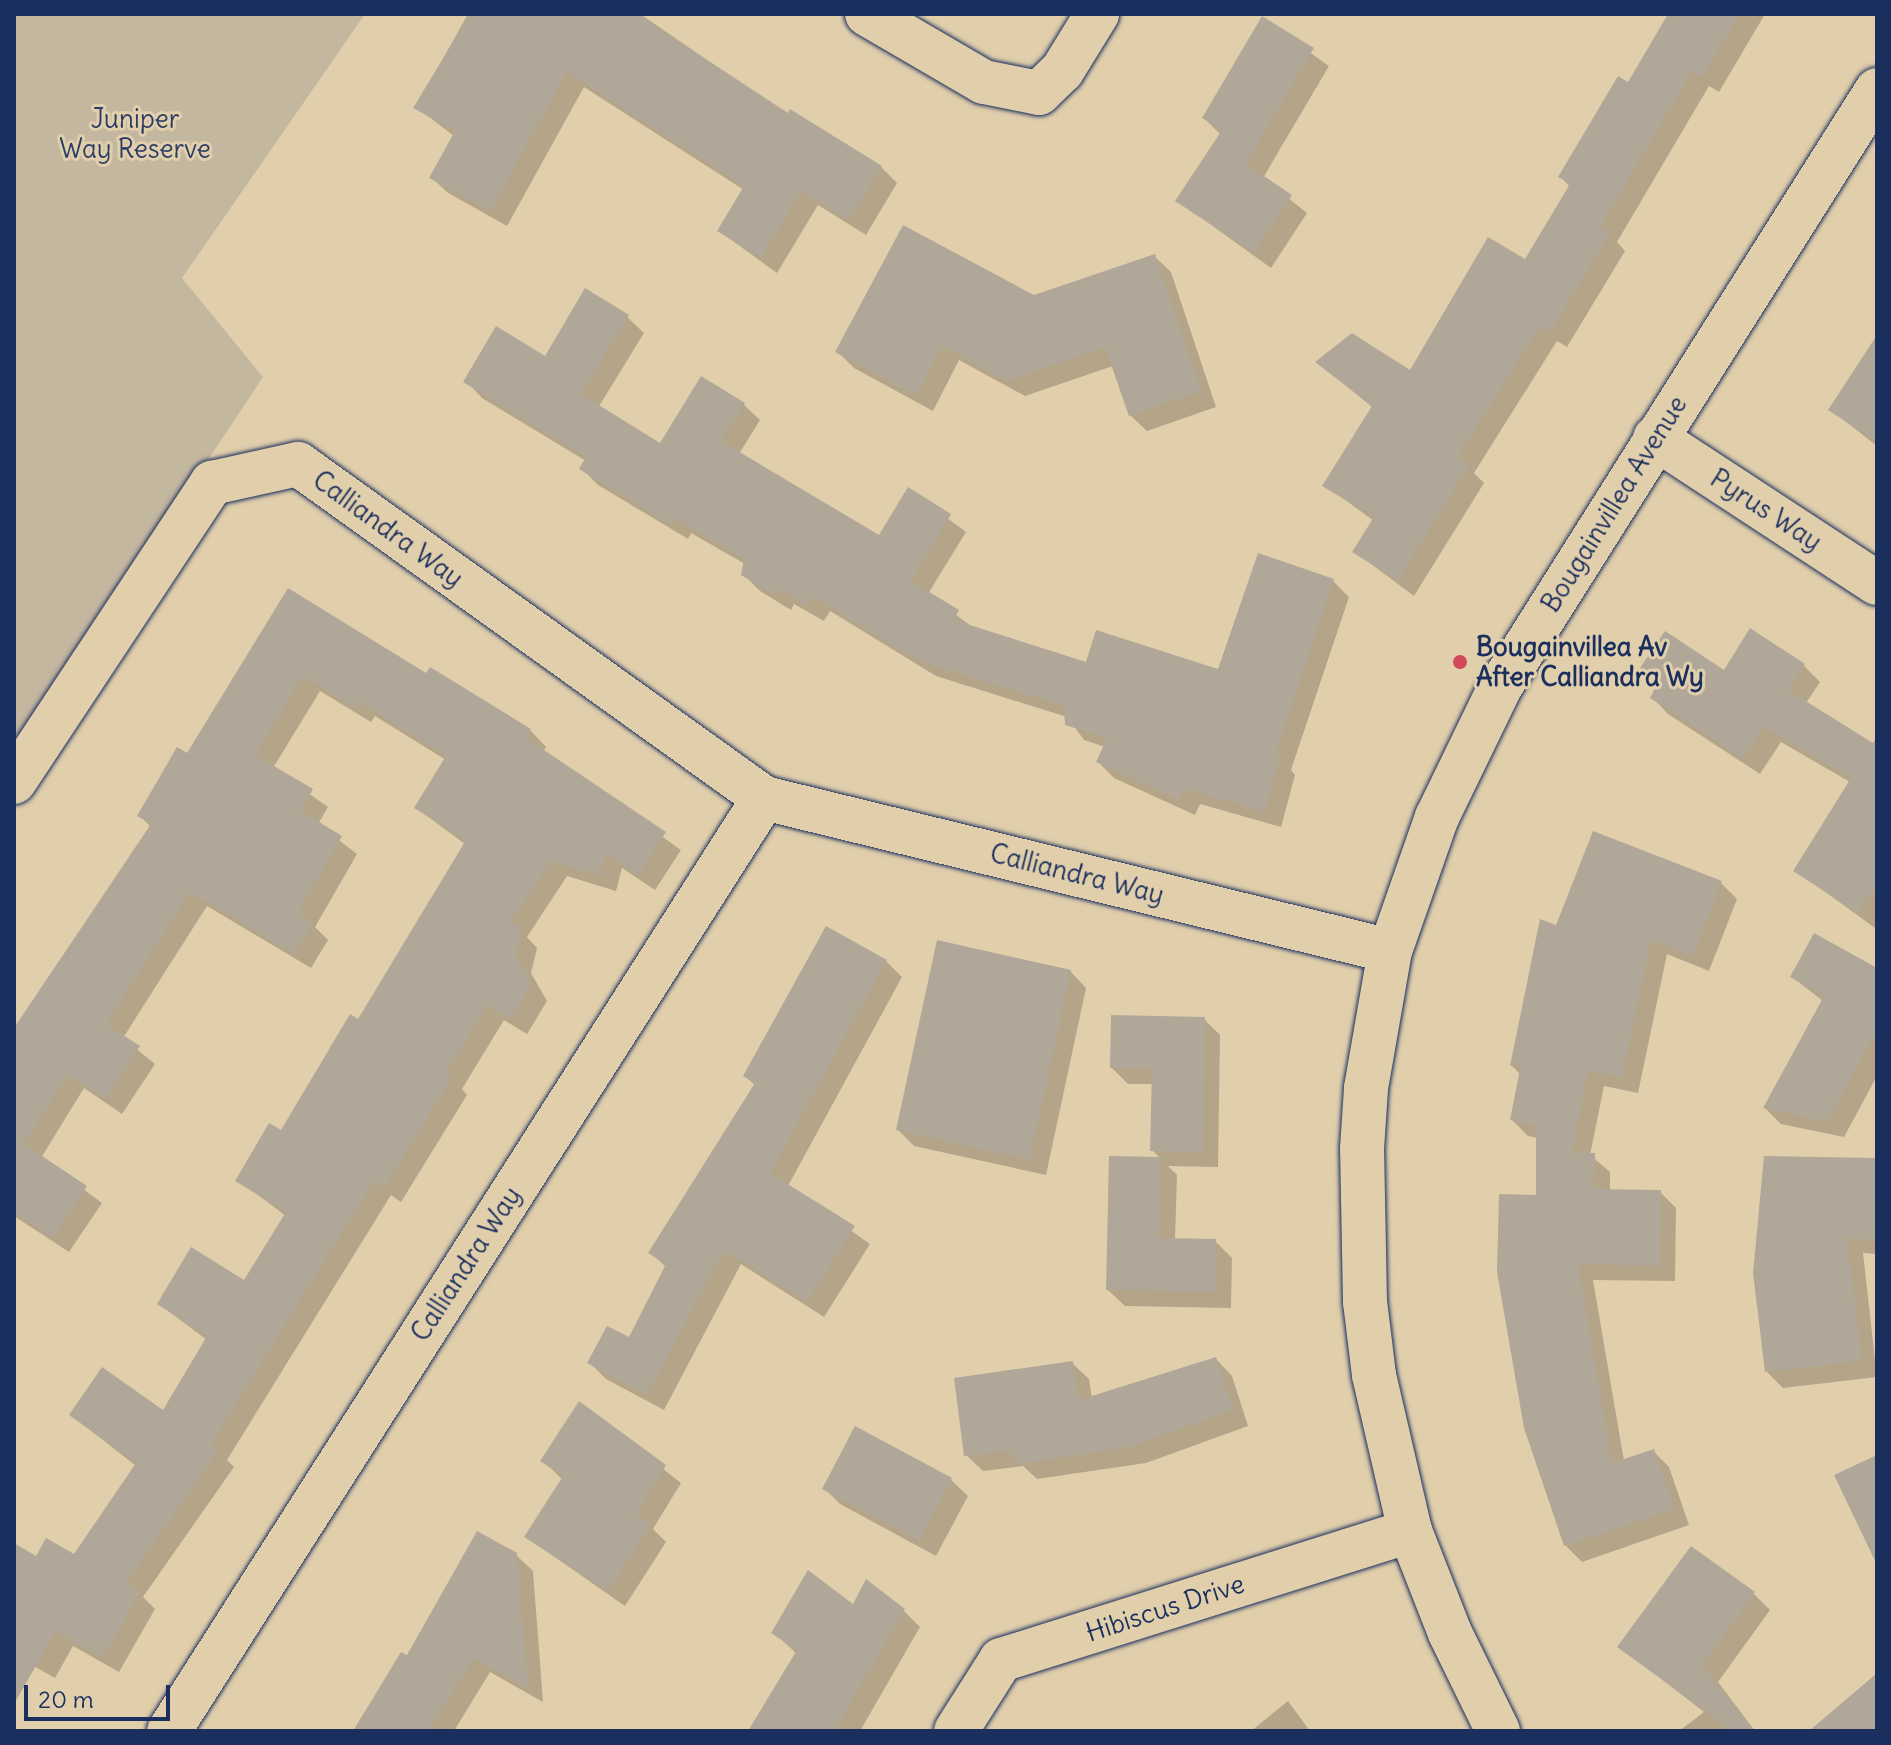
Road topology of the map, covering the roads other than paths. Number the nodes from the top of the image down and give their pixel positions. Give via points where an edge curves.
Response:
1 (867, 14) edge
2 (1097, 14) edge
3 (1877, 90) edge
4 (1655, 438) junction
5 (1877, 583) edge
6 (14, 782) edge
7 (764, 798) junction
8 (1390, 951) junction
9 (1410, 1531) junction
10 (169, 1731) edge
11 (956, 1731) edge
12 (1498, 1731) edge

1 - 2 street via 984,82 1022,93 1039,93 1062,71
3 - 4 street, Bougainvillea Avenue
4 - 5 street, Pyrus Way
4 - 8 street, Bougainvillea Avenue via 1493,699 1437,817
6 - 7 street, Calliandra Way via 212,483 298,464
7 - 8 street, Calliandra Way
7 - 10 street, Calliandra Way
8 - 9 street, Bougainvillea Avenue via 1366,1088 1361,1213 1374,1375
9 - 11 street, Hibiscus Drive via 1001,1660
9 - 12 street, Bougainvillea Avenue via 1450,1633

